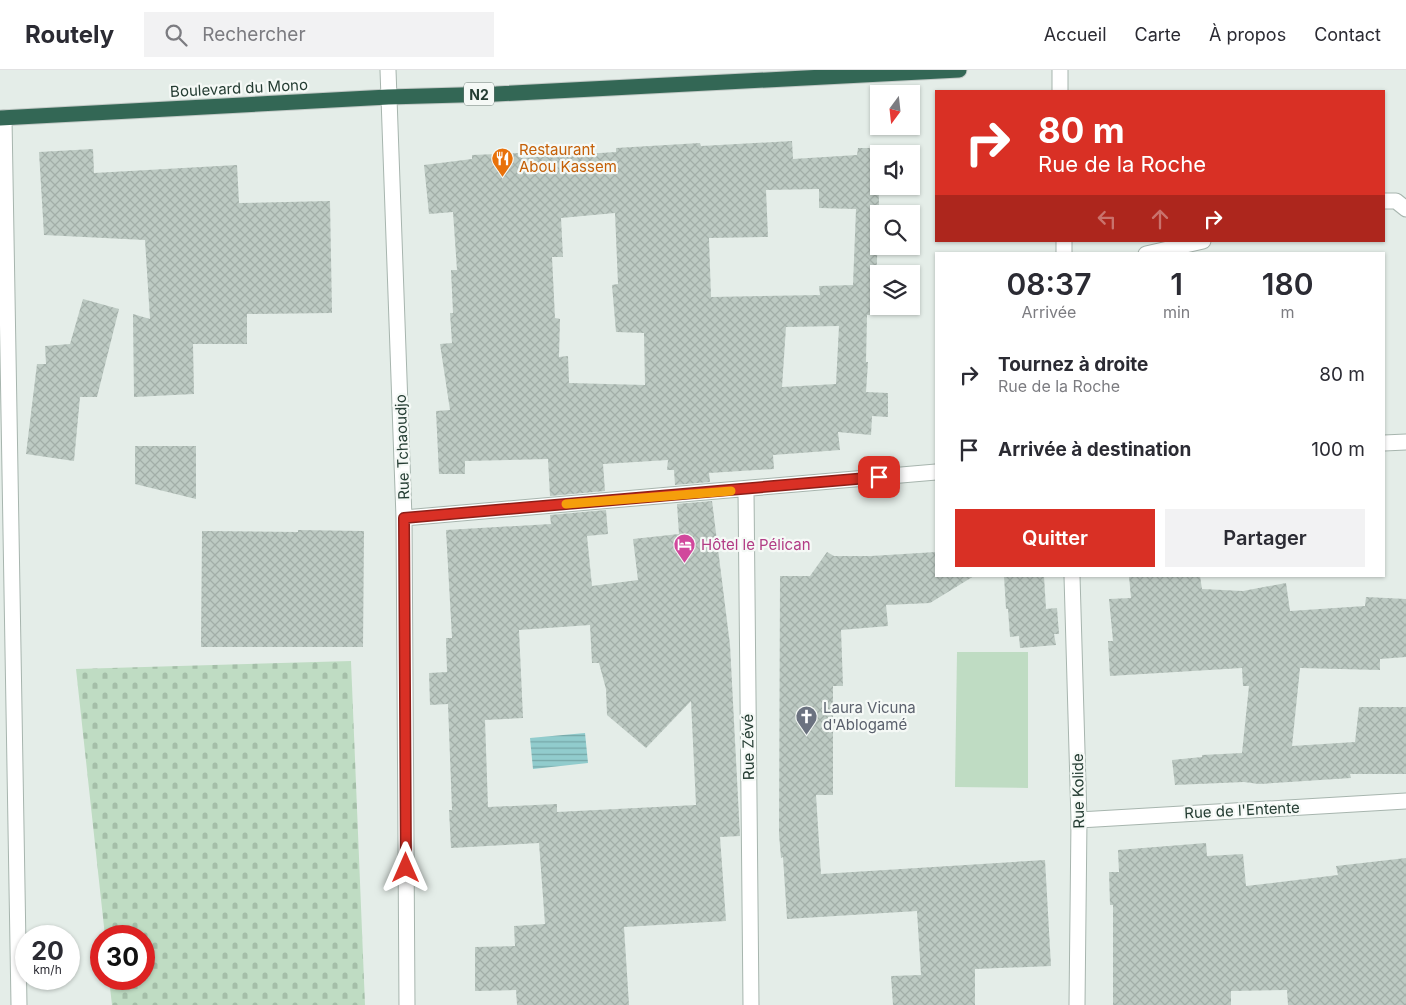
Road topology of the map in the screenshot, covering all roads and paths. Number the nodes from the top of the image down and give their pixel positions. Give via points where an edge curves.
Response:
1 (388, 70) edge
2 (959, 70) edge
3 (1060, 70) edge
4 (1060, 90) edge
5 (388, 97) junction
6 (2, 118) edge
7 (1385, 201) edge
8 (1406, 209) edge
9 (1198, 242) edge
10 (1155, 252) edge
11 (1406, 442) edge
12 (1385, 443) edge
13 (935, 472) edge
14 (746, 490) junction
15 (404, 518) junction
16 (1072, 577) edge
17 (1406, 801) edge
18 (1079, 820) junction
19 (18, 1005) edge
20 (407, 1005) edge
21 (751, 1005) edge
22 (1077, 1005) edge

1 - 5 street, Rue Tchaoudjo
2 - 5 highway, Boulevard du Mono / N2
3 - 4 street
5 - 6 highway, Boulevard du Mono / N2
5 - 15 street, Rue Tchaoudjo
6 - 19 street
7 - 8 street via 1396,202
9 - 10 street
11 - 12 street
13 - 14 street
14 - 15 street
14 - 21 street, Rue Zévé
15 - 20 street, Rue Tchaoudjo
16 - 18 street, Rue Kolide
17 - 18 street, Rue de l'Entente
18 - 22 street, Rue Kolide

